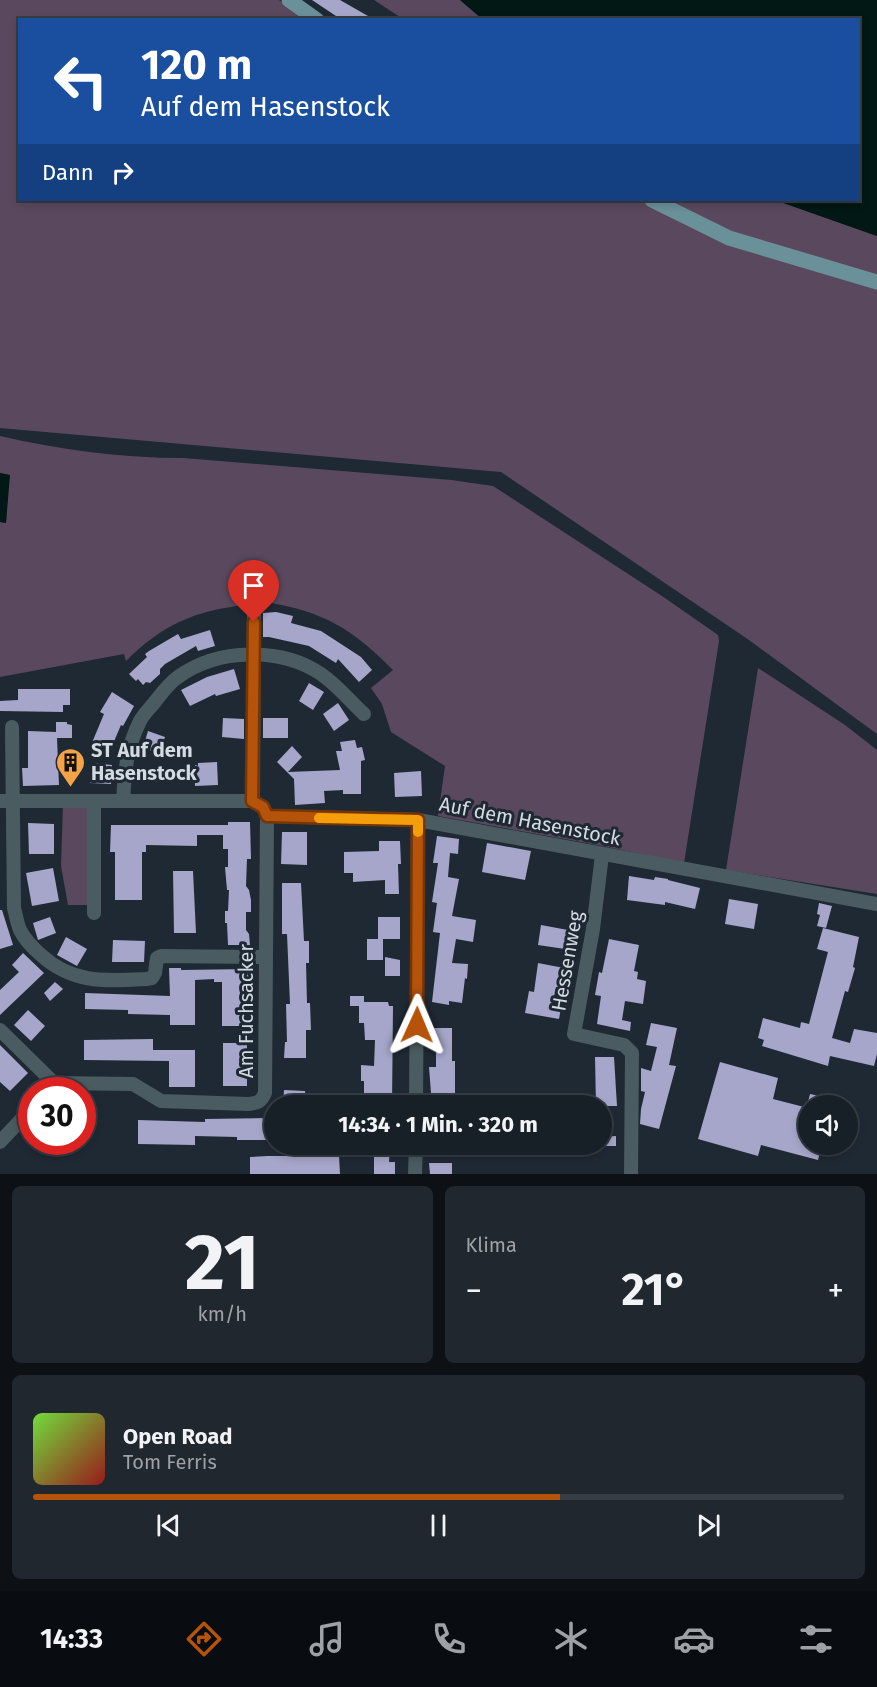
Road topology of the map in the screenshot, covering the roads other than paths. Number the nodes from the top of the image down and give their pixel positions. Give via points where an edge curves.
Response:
1 (289, 0) edge
2 (314, 18) edge
3 (654, 201) edge
4 (877, 282) edge
5 (254, 599) dead end
6 (254, 655) junction
7 (364, 714) dead end
8 (12, 727) dead end
9 (7, 801) edge
10 (94, 801) junction
11 (123, 801) junction
12 (252, 801) junction
13 (267, 816) junction
14 (418, 820) junction
15 (602, 855) junction
16 (877, 904) edge
17 (94, 913) dead end
18 (265, 957) junction
19 (0, 1030) edge
20 (42, 1077) edge
21 (96, 1085) edge
22 (416, 1095) edge
23 (18, 1123) edge
24 (0, 1142) edge
25 (416, 1155) edge
26 (416, 1174) edge
27 (631, 1174) edge

1 - 2 main road
3 - 4 main road via 729,238
5 - 6 street
6 - 7 street via 279,657 320,673
6 - 11 street via 227,656 199,666 178,677 162,692 141,720 126,756
6 - 12 street
8 - 9 street
9 - 10 street
9 - 18 street via 14,908 20,930 51,965 83,979 134,980 152,978 161,956
10 - 11 street
10 - 17 street
11 - 12 street
12 - 13 street via 263,807
13 - 14 street, Auf dem Hasenstock
13 - 18 street, Am Fuchsacker
14 - 15 street, Auf dem Hasenstock
14 - 22 street
15 - 16 street, Auf dem Hasenstock
15 - 27 street, Hessenweg via 574,1034 624,1045 632,1053
18 - 21 street, Am Fuchsacker via 262,1100 177,1103 161,1101 133,1084
19 - 20 street
23 - 24 street
25 - 26 street

